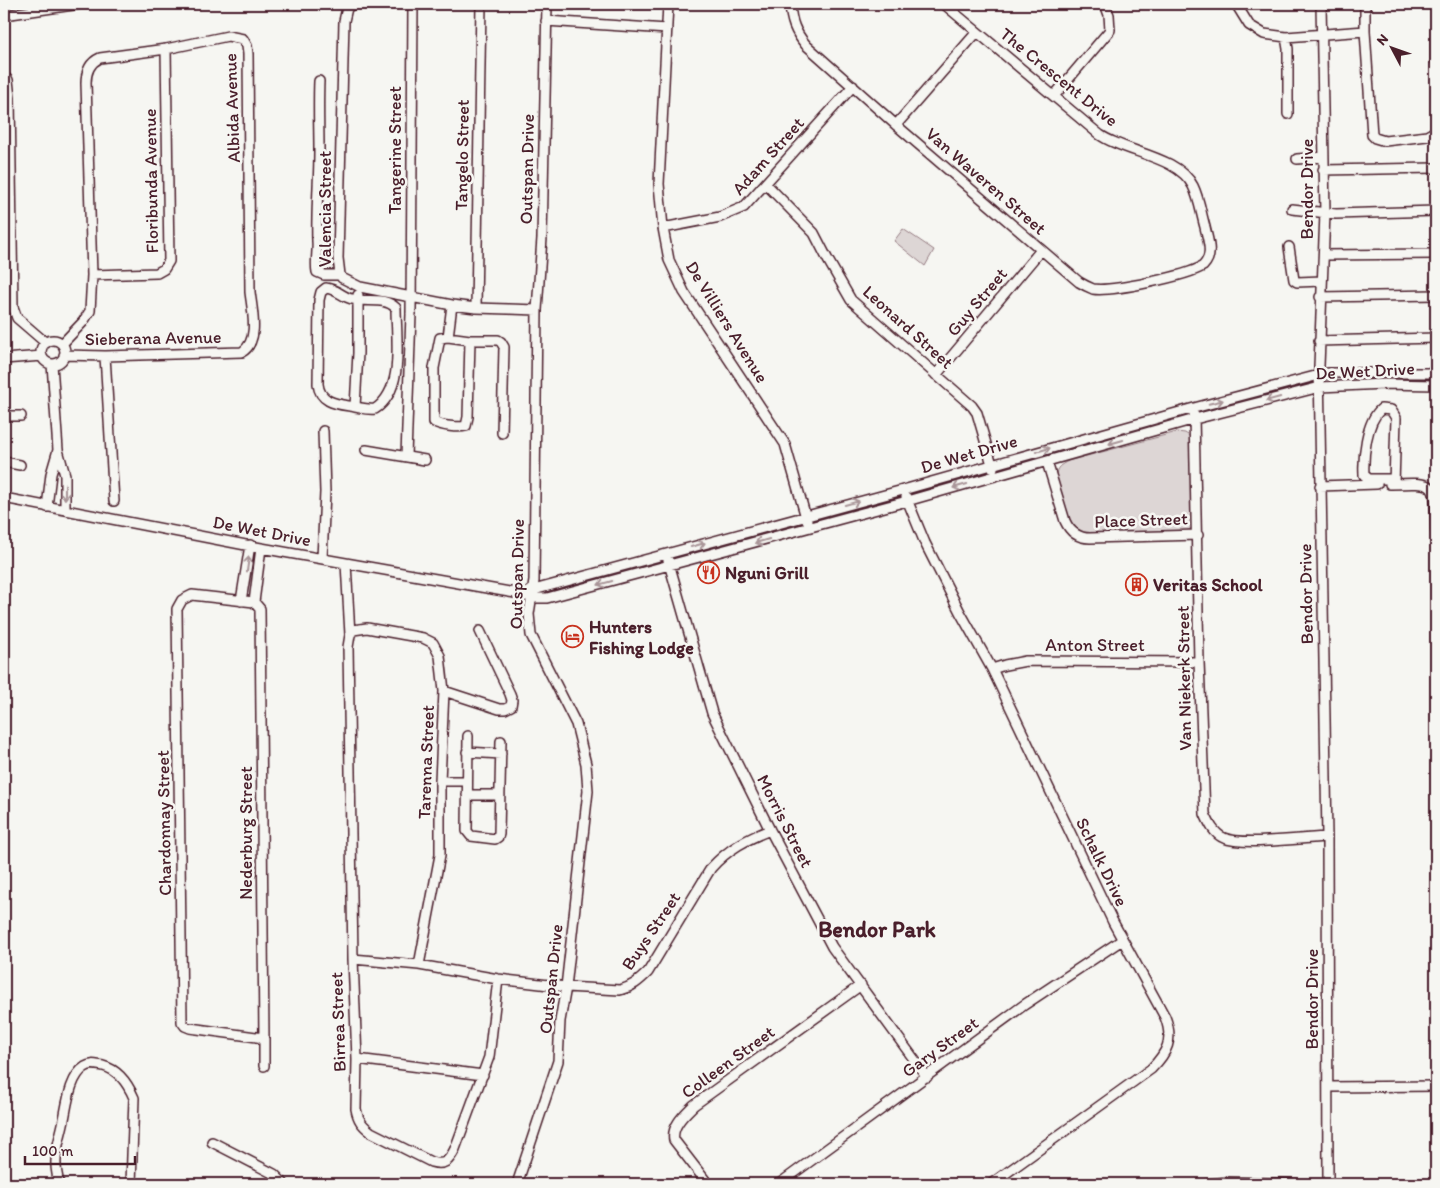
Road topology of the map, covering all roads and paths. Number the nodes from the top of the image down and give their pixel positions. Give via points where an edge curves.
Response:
1 (80, 4) edge
2 (353, 4) edge
3 (412, 4) edge
4 (481, 4) edge
5 (547, 4) edge
6 (668, 4) edge
7 (790, 4) edge
8 (944, 4) edge
9 (1105, 4) edge
10 (1236, 4) edge
11 (1321, 4) edge
12 (1365, 4) edge
13 (1436, 4) edge
14 (4, 15) edge
15 (546, 21) junction
16 (667, 29) junction
17 (977, 32) junction
18 (1365, 32) junction
19 (1321, 34) junction
20 (1286, 37) junction
21 (166, 49) junction
22 (1436, 61) edge
23 (4, 76) edge
24 (319, 81) dead end
25 (852, 86) junction
26 (1054, 96) junction
27 (1288, 114) dead end
28 (896, 125) junction
29 (1436, 128) edge
30 (1319, 158) junction
31 (1297, 159) dead end
32 (1436, 168) edge
33 (1323, 170) junction
34 (766, 184) junction
35 (1292, 209) dead end
36 (1436, 211) edge
37 (1325, 213) junction
38 (663, 228) junction
39 (1289, 247) dead end
40 (1041, 250) junction
41 (1436, 254) edge
42 (1324, 256) junction
43 (1207, 262) joint
44 (340, 274) junction
45 (92, 275) junction
46 (1322, 280) junction
47 (360, 287) junction
48 (1436, 295) edge
49 (411, 296) junction
50 (1320, 297) junction
51 (357, 300) junction
52 (452, 305) junction
53 (476, 308) junction
54 (537, 310) junction
55 (448, 337) junction
56 (1436, 338) edge
57 (470, 340) junction
58 (1319, 341) junction
59 (46, 342) junction
60 (62, 344) junction
61 (242, 352) joint
62 (64, 355) junction
63 (42, 356) junction
64 (105, 356) junction
65 (4, 359) edge
66 (52, 364) junction
67 (1436, 373) edge
68 (936, 375) junction
69 (1319, 375) junction
70 (1436, 385) edge
71 (1320, 387) junction
72 (356, 407) junction
73 (1194, 408) junction
74 (4, 416) edge
75 (21, 416) dead end
76 (1194, 419) junction
77 (323, 431) dead end
78 (502, 433) dead end
79 (58, 450) junction
80 (366, 450) dead end
81 (406, 456) junction
82 (426, 460) dead end
83 (4, 462) edge
84 (1047, 462) junction
85 (992, 464) junction
86 (20, 465) dead end
87 (995, 476) junction
88 (1394, 481) junction
89 (1320, 486) junction
90 (903, 490) junction
91 (4, 498) edge
92 (114, 501) dead end
93 (907, 501) junction
94 (48, 507) junction
95 (65, 510) junction
96 (805, 515) junction
97 (808, 527) junction
98 (1436, 531) edge
99 (1198, 535) junction
100 (250, 545) junction
101 (261, 548) junction
102 (667, 554) junction
103 (322, 559) junction
104 (346, 563) junction
105 (670, 565) junction
106 (533, 594) junction
107 (241, 601) junction
108 (254, 602) junction
109 (480, 631) dead end
110 (351, 633) junction
111 (1198, 662) junction
112 (992, 669) junction
113 (444, 691) junction
114 (468, 736) dead end
115 (501, 741) dead end
116 (468, 752) junction
117 (501, 754) junction
118 (467, 781) junction
119 (440, 782) junction
120 (467, 795) junction
121 (500, 795) junction
122 (770, 830) junction
123 (1326, 836) junction
124 (1122, 940) junction
125 (353, 959) junction
126 (419, 965) junction
127 (498, 979) junction
128 (566, 986) junction
129 (861, 986) junction
130 (264, 1038) junction
131 (357, 1059) junction
132 (264, 1066) dead end
133 (483, 1075) junction
134 (927, 1076) junction
135 (1436, 1086) edge
136 (1328, 1087) junction
137 (212, 1142) dead end
138 (59, 1184) edge
139 (131, 1184) edge
140 (284, 1184) edge
141 (517, 1184) edge
142 (708, 1184) edge
143 (779, 1184) edge
144 (991, 1184) edge
145 (1207, 1184) edge
146 (1301, 1184) edge
147 (1328, 1184) edge

1 - 14 street
2 - 44 street, Valencia Street via 347,8 344,21
3 - 49 street, Tangerine Street
4 - 53 street, Tangelo Street
5 - 15 street, Outspan Drive
6 - 16 street, De Villiers Avenue
7 - 25 street, Van Waveren Street via 798,34
8 - 17 street, The Crescent Drive
9 - 26 street via 1110,15 1110,30
10 - 20 street via 1244,19 1256,30
11 - 19 street, Bendor Drive
12 - 18 street
13 - 22 street
15 - 16 street
15 - 54 street, Outspan Drive via 542,238
16 - 38 street, De Villiers Avenue via 659,170
17 - 26 street, The Crescent Drive
17 - 28 street
18 - 19 street
18 - 29 street via 1372,134 1385,141 1426,136
19 - 20 street
19 - 30 street, Bendor Drive
20 - 27 street
21 - 45 street, Albida Avenue via 100,58 87,72
21 - 45 street, Floribunda Avenue via 169,260 157,273
21 - 61 street, Albida Avenue via 228,36 243,39 247,46 253,330 251,344
23 - 59 street via 8,80 10,98 12,307 18,318
24 - 44 street via 316,266 320,274
25 - 28 street, Van Waveren Street
25 - 34 street, Adam Street
26 - 43 street, The Crescent Drive via 1104,138 1168,163 1186,175 1196,192 1210,247
28 - 40 street, Van Waveren Street
30 - 31 street
30 - 33 street, Bendor Drive
32 - 33 street
33 - 37 street, Bendor Drive
34 - 38 street, Adam Street via 735,212
34 - 68 street, Leonard Street via 814,233 851,300
35 - 37 street
36 - 37 street
37 - 42 street, Bendor Drive
38 - 96 street, De Villiers Avenue via 670,260 680,284 785,444
39 - 46 street via 1294,280
40 - 43 street, Van Waveren Street via 1079,282 1099,289 1166,278 1198,269
40 - 68 street, Guy Street
41 - 42 street
42 - 46 street, Bendor Drive
44 - 47 street, Valencia Street via 347,282
45 - 60 street, Albida Avenue via 90,311
46 - 50 street, Bendor Drive
47 - 49 street, Valencia Street
47 - 51 street
48 - 50 street
49 - 52 street, Valencia Street
49 - 81 street, Tangerine Street
50 - 58 street, Bendor Drive
51 - 72 street
51 - 72 street via 384,301 396,308 396,371 390,394 377,408
51 - 72 street via 326,288 320,295 318,384 320,394 328,400
52 - 53 street, Valencia Street
52 - 55 street
53 - 54 street, Valencia Street
54 - 106 street, Outspan Drive
55 - 57 street
55 - 57 street via 440,338 434,368 433,416 437,424 466,426
56 - 58 street
57 - 78 street via 498,340 504,347
58 - 69 street, Bendor Drive
59 - 60 street via 51,340
59 - 63 street via 41,349
60 - 62 street
61 - 64 street, Sieberana Avenue
62 - 64 street, Sieberana Avenue
62 - 66 street via 62,360
63 - 65 street
63 - 66 street
64 - 92 street
66 - 79 street
67 - 69 street, De Wet Drive
68 - 85 street, Leonard Street via 972,406
69 - 71 street, Bendor Drive
73 -> 69 street, De Wet Drive
70 - 71 street, De Wet Drive
71 -> 76 street, De Wet Drive
71 - 89 street, Bendor Drive
73 - 76 street, Van Niekerk Street
85 -> 73 street, De Wet Drive
74 - 75 street
76 -> 84 street, De Wet Drive
76 - 99 street, Van Niekerk Street
77 - 103 street
79 - 94 street via 51,474
79 -> 95 street via 65,475
80 - 81 street
81 - 82 street
83 - 86 street
84 - 87 street, De Wet Drive
84 - 99 street, Place Street via 1065,522 1077,535 1090,538
85 - 87 street, Leonard Street
85 - 90 street, De Wet Drive
87 -> 93 street, De Wet Drive
88 - 88 street via 1396,418 1391,410 1381,409 1365,446 1364,475 1369,479
88 - 89 street
88 - 98 street via 1424,483 1433,489 1436,495
89 - 123 street, Bendor Drive
90 - 93 street, Schalk Drive
96 -> 90 street, De Wet Drive
91 - 94 street, De Wet Drive
93 - 97 street, De Wet Drive
93 - 112 street, Schalk Drive via 925,543
94 - 95 street, De Wet Drive
95 - 100 street, De Wet Drive
96 - 97 street, De Villiers Avenue
102 -> 96 street, De Wet Drive
97 -> 105 street, De Wet Drive
99 - 111 street, Van Niekerk Street
100 - 101 street, De Wet Drive
107 -> 100 street
101 - 103 street, De Wet Drive
101 - 108 street, Nederburg Street
102 - 105 street, Morris Street
102 - 106 street, De Wet Drive
103 - 104 street, De Wet Drive
104 - 106 street, De Wet Drive
104 - 110 street, Birrea Street
105 -> 106 street, De Wet Drive via 552,598
105 - 122 street, Morris Street via 712,713
106 - 128 street, Outspan Drive via 529,620 531,636 576,724 588,778
107 - 108 street
107 - 130 street, Chardonnay Street via 192,595 182,600 178,609 182,1018 187,1027
108 - 130 street, Nederburg Street via 260,609
109 - 113 street via 510,694 511,706 499,709
110 - 113 street, Tarenna Street via 367,628 423,638 433,643 440,656
110 - 125 street, Birrea Street via 348,647
111 - 112 street, Anton Street via 1026,661
111 - 123 street, Van Niekerk Street via 1203,796 1210,825 1224,838 1234,840
112 - 124 street, Schalk Drive
113 - 119 street, Tarenna Street
114 - 116 street
115 - 117 street
116 - 117 street
116 - 118 street
117 - 121 street
118 - 119 street
118 - 120 street
119 - 126 street, Tarenna Street via 439,863
120 - 121 street
120 - 121 street via 468,834 495,839 499,834
122 - 128 street, Buys Street via 722,856 648,972 636,984 620,990
122 - 129 street, Morris Street via 832,947
123 - 136 street, Bendor Drive
124 - 134 street, Gary Street via 1024,1005
124 - 144 street, Schalk Drive via 1169,1028 1168,1045 1162,1058
125 - 126 street, Buys Street
125 - 131 street, Birrea Street
126 - 127 street, Buys Street
127 - 128 street, Buys Street
127 - 133 street, Birrea Street via 490,1048
128 - 141 street, Outspan Drive via 557,1069
129 - 134 street, Morris Street
129 - 142 street, Colleen Street via 694,1106 677,1124 674,1140
130 - 132 street, Nederburg Street
131 - 133 street
131 - 133 street, Birrea Street via 356,1109 363,1126 439,1164 445,1164 451,1157
134 - 143 street, Gary Street
135 - 136 street
136 - 147 street, Bendor Drive
137 - 140 street via 274,1174
138 - 139 street via 57,1147 69,1094 80,1071 93,1064 109,1068 121,1076 134,1098
145 - 146 street

